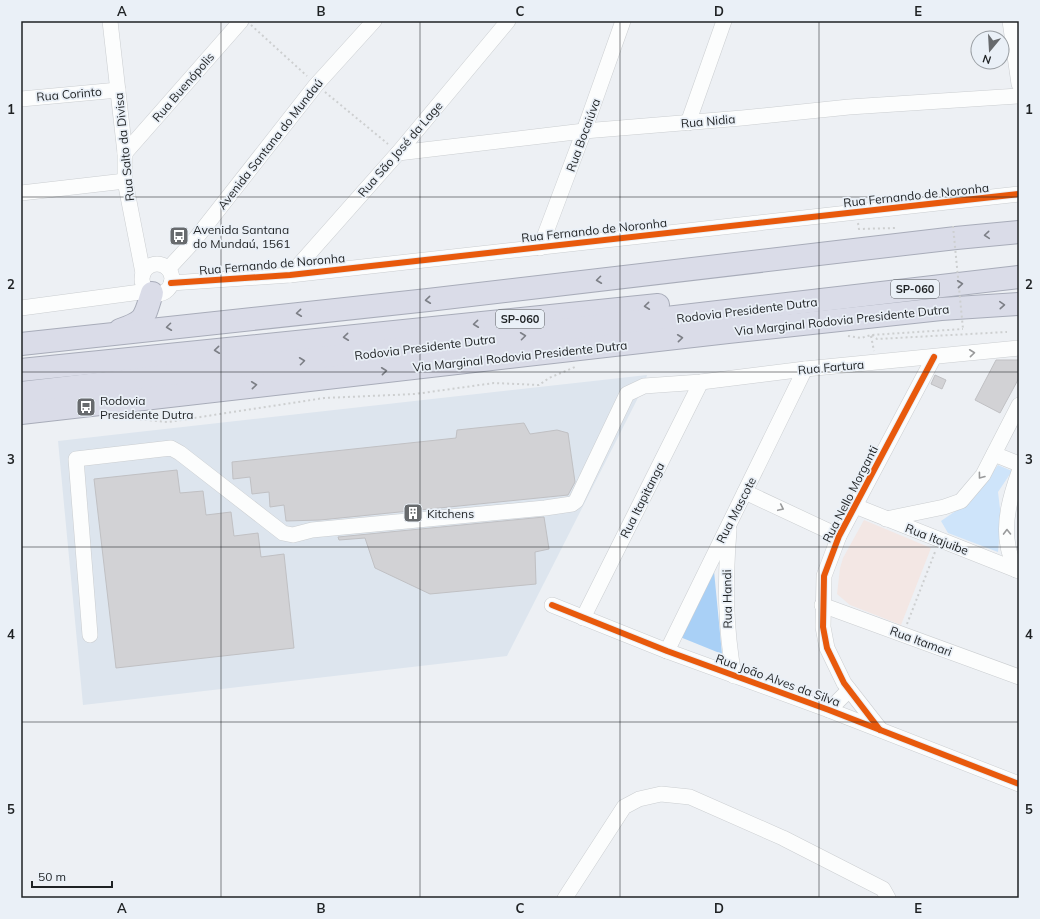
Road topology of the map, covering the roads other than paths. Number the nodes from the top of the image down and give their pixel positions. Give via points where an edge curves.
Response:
1 (110, 21) edge
2 (241, 21) edge
3 (374, 21) edge
4 (508, 21) edge
5 (623, 21) edge
6 (724, 21) edge
7 (1010, 21) edge
8 (1019, 84) edge
9 (118, 90) junction
10 (1019, 96) edge
11 (21, 99) edge
12 (688, 122) junction
13 (584, 131) junction
14 (125, 153) junction
15 (398, 153) junction
16 (125, 181) junction
17 (21, 193) edge
18 (1019, 194) edge
19 (1019, 232) edge
20 (540, 248) junction
21 (1019, 262) edge
22 (143, 273) junction
23 (290, 275) junction
24 (170, 276) junction
25 (1019, 277) edge
26 (150, 292) junction
27 (1019, 304) edge
28 (21, 308) edge
29 (907, 313) junction
30 (1013, 326) edge
31 (101, 337) junction
32 (23, 344) edge
33 (1019, 348) edge
34 (934, 357) junction
35 (805, 369) junction
36 (21, 370) edge
37 (193, 374) junction
38 (701, 382) junction
39 (21, 393) edge
40 (21, 402) edge
41 (1019, 405) edge
42 (21, 413) edge
43 (994, 454) junction
44 (1019, 464) edge
45 (1019, 472) edge
46 (746, 492) junction
47 (855, 506) junction
48 (934, 509) junction
49 (886, 519) junction
50 (730, 521) junction
51 (922, 534) junction
52 (839, 536) junction
53 (1018, 570) edge
54 (822, 604) junction
55 (552, 605) dead end
56 (583, 618) junction
57 (90, 635) dead end
58 (667, 651) junction
59 (734, 676) junction
60 (1019, 677) edge
61 (849, 690) junction
62 (829, 710) junction
63 (880, 730) junction
64 (1019, 784) edge
65 (565, 898) edge
66 (888, 898) edge

1 - 9 street, Rua Salto da Divisa
2 - 14 street, Rua Buenópolis
3 - 24 street, Avenida Santana do Mundaú via 316,85 193,242
4 - 15 street, Rua São José da Lage
5 - 13 street, Rua Bocaiúva
6 - 12 street
7 - 8 street
9 - 11 street, Rua Corinto
9 - 14 street, Rua Salto da Divisa
10 - 12 street, Rua Nidia via 849,107
12 - 13 street, Rua Nidia
13 - 15 street, Rua Nidia
13 - 20 street, Rua Bocaiúva
14 - 16 street, Rua Salto da Divisa
15 - 23 street, Rua São José da Lage
16 - 17 street
16 - 22 street, Rua Salto da Divisa
18 - 20 street, Rua Fernando de Noronha
19 -> 31 highway via 954,232 810,241 679,271 179,326
20 - 23 street, Rua Fernando de Noronha
21 -> 36 highway, Rodovia Presidente Dutra / SP-060 via 791,291
22 - 24 street via 148,266 156,264
22 - 26 street via 143,285
23 - 24 street, Rua Fernando de Noronha
24 - 26 street via 164,292
37 -> 25 highway, Rodovia Presidente Dutra / SP-060
26 - 28 street
26 - 31 highway via 142,319 137,324
29 -> 27 highway, Via Marginal Rodovia Presidente Dutra
29 - 30 highway
42 -> 29 highway, Via Marginal Rodovia Presidente Dutra
31 - 32 highway
34 -> 33 street, Rua Fartura
34 - 35 street, Rua Fartura
34 - 47 street, Rua Nello Morganti
35 - 38 street, Rua Fartura
35 - 46 street, Rua Mascote
37 - 39 highway, Rodovia Presidente Dutra / SP-060
37 - 40 street via 160,386 125,394
38 - 56 street, Rua Itapitanga
38 - 57 street, Rua Fartura via 644,386 627,394 576,501 572,504 545,508 312,530 293,535 283,533 171,448 76,459
41 - 43 street
43 - 44 street
43 -> 48 street via 983,475 961,501
53 -> 45 street via 1008,546 1006,530 1011,493
46 - 50 street, Rua Mascote
46 -> 52 street
47 - 49 street, Rua Itajuibe
47 - 52 street, Rua Nello Morganti
48 - 49 street
48 - 51 street
49 - 51 street, Rua Itajuibe
50 - 58 street, Rua Mascote
50 - 59 street, Rua Handi via 726,576 728,638
51 - 53 street, Rua Itajuibe
52 - 54 street, Rua Nello Morganti via 824,576
54 - 60 street, Rua Itamari
54 - 61 street, Rua Nello Morganti via 827,648
55 - 56 street, Rua João Alves da Silva
56 - 58 street, Rua João Alves da Silva
58 - 59 street, Rua João Alves da Silva
59 - 62 street, Rua João Alves da Silva
61 - 62 street
61 - 63 street, Rua Nello Morganti
62 - 63 street, Rua João Alves da Silva
63 - 64 street, Rua João Alves da Silva
65 - 66 street via 624,807 639,799 661,794 690,797 784,838 883,889

